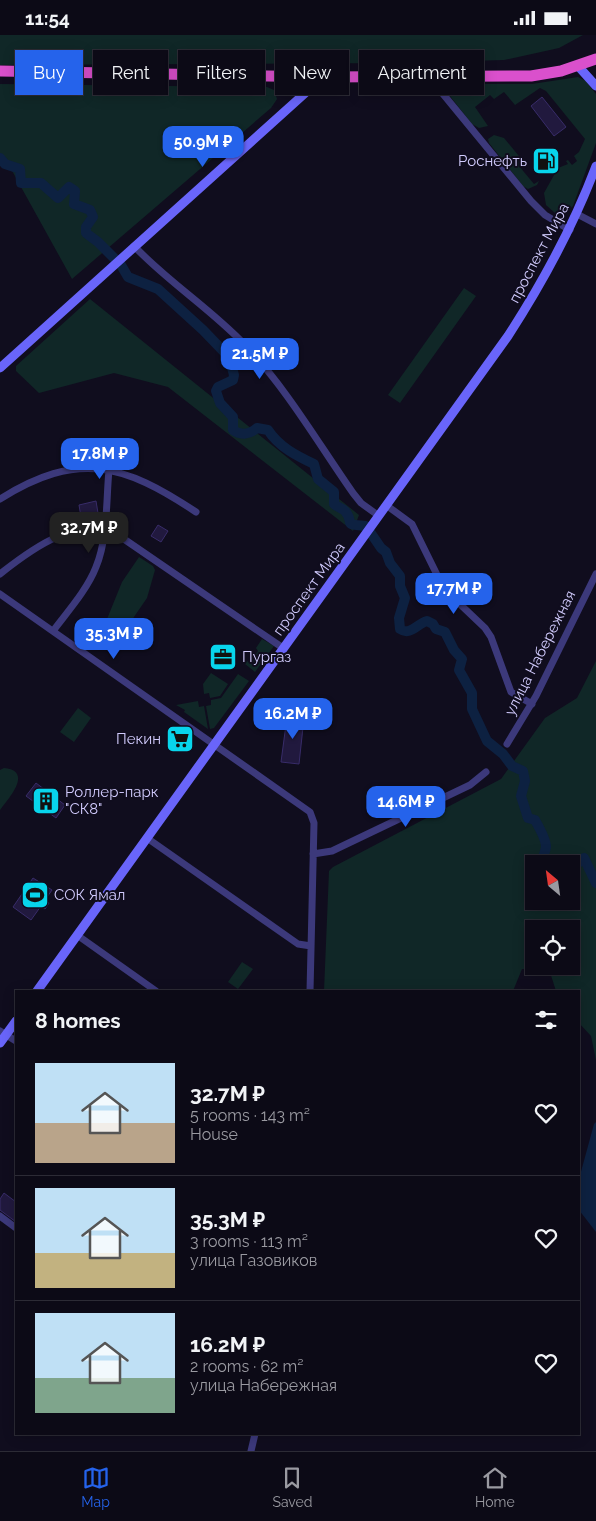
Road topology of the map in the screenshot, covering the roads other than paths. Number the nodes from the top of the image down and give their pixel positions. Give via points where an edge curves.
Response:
1 (596, 59) edge
2 (578, 66) junction
3 (0, 71) edge
4 (275, 76) edge
5 (484, 76) edge
6 (596, 86) edge
7 (299, 95) edge
8 (302, 95) edge
9 (444, 95) edge
10 (296, 100) junction
11 (596, 166) edge
12 (577, 214) junction
13 (596, 224) edge
14 (570, 230) junction
15 (134, 246) junction
16 (0, 368) edge
17 (109, 470) junction
18 (0, 499) edge
19 (386, 505) junction
20 (196, 512) dead end
21 (377, 518) junction
22 (104, 530) junction
23 (0, 574) edge
24 (596, 574) edge
25 (0, 595) edge
26 (53, 631) junction
27 (283, 648) junction
28 (532, 704) junction
29 (215, 744) junction
30 (507, 744) dead end
31 (486, 772) dead end
32 (147, 838) junction
33 (313, 854) junction
34 (77, 935) junction
35 (312, 946) junction
36 (38, 990) edge
37 (155, 990) edge
38 (310, 990) edge
39 (15, 1022) edge
40 (3, 1033) edge
41 (15, 1040) edge
42 (0, 1043) edge
43 (0, 1217) edge
44 (15, 1227) edge
45 (255, 1435) edge
46 (251, 1451) edge

1 - 2 highway
2 - 5 highway via 531,76
2 - 6 main road
3 - 4 highway
7 - 10 main road
8 - 10 main road
9 - 14 street via 522,191 545,215
10 - 15 main road
11 - 12 main road, проспект Мира
12 - 13 street
12 - 14 main road, проспект Мира
14 - 19 main road, проспект Мира via 508,336
15 - 16 main road
15 - 21 street via 256,357 293,405 352,493
17 - 18 street via 84,468 54,472
17 - 20 street via 149,483
17 - 22 street
19 - 21 main road, проспект Мира
19 - 28 street via 412,525 444,589 491,637 511,692
21 - 27 main road, проспект Мира
22 - 23 street via 80,530 55,538
22 - 26 street via 101,553 92,577
22 - 27 street via 121,537
24 - 28 street, улица Набережная
25 - 26 street
26 - 29 street
27 - 29 main road, проспект Мира
28 - 30 street, улица Набережная
29 - 32 main road, проспект Мира
29 - 33 street via 310,812 314,823
31 - 33 street via 470,785 332,851
32 - 34 main road, проспект Мира
32 - 35 street via 296,942
33 - 35 street
34 - 36 main road, проспект Мира
34 - 37 street
35 - 38 street
39 - 40 main road
40 - 41 street
40 - 42 main road
43 - 44 street
45 - 46 street

